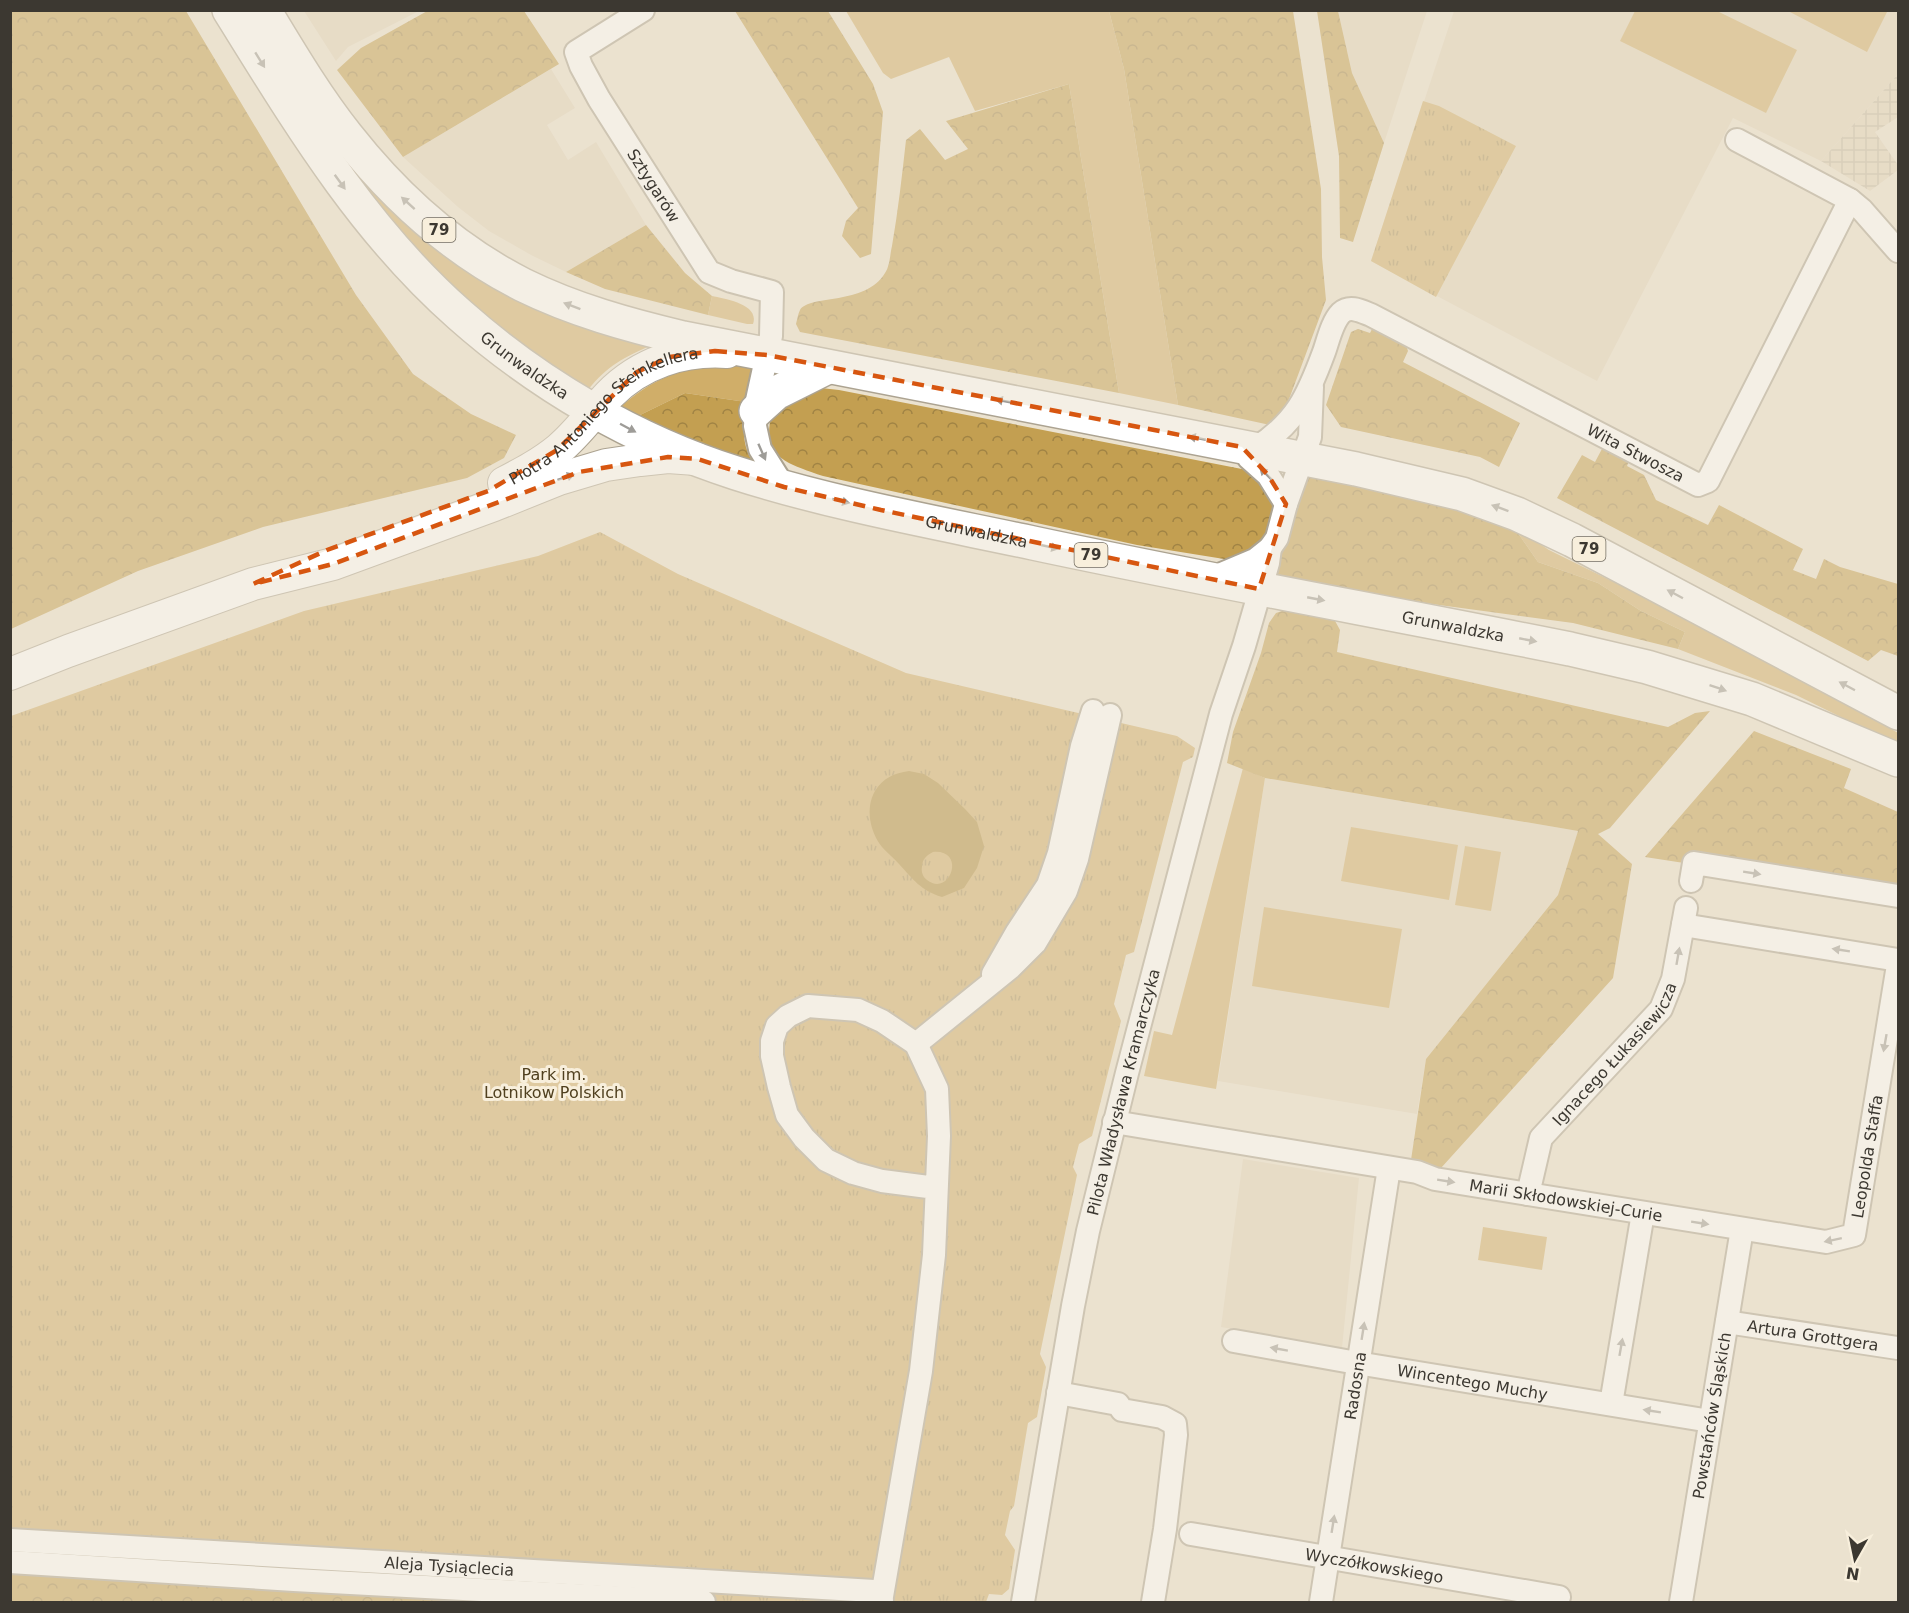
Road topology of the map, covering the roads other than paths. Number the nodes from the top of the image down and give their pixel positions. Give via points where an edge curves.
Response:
1 (229, 10) edge
2 (264, 10) edge
3 (642, 10) edge
4 (1737, 140) dead end
5 (1850, 200) junction
6 (1899, 251) edge
7 (764, 355) junction
8 (828, 367) junction
9 (1312, 385) junction
10 (596, 411) junction
11 (756, 411) junction
12 (1248, 448) junction
13 (698, 459) junction
14 (1302, 459) junction
15 (784, 487) junction
16 (1286, 504) junction
17 (1270, 548) junction
18 (1210, 579) junction
19 (253, 584) junction
20 (1259, 588) junction
21 (10, 674) edge
22 (1102, 713) dead end
23 (1899, 713) edge
24 (1899, 760) edge
25 (1690, 881) dead end
26 (1899, 896) edge
27 (1899, 960) edge
28 (1899, 965) edge
29 (916, 1044) junction
30 (1114, 1122) junction
31 (1389, 1168) junction
32 (936, 1188) junction
33 (1528, 1194) junction
34 (1643, 1213) junction
35 (1743, 1229) junction
36 (1727, 1322) junction
37 (1234, 1341) dead end
38 (1899, 1348) edge
39 (1358, 1363) junction
40 (1058, 1393) junction
41 (1611, 1404) junction
42 (1710, 1421) junction
43 (1191, 1534) dead end
44 (10, 1540) edge
45 (1328, 1556) junction
46 (10, 1562) edge
47 (1559, 1597) dead end
48 (704, 1602) edge
49 (881, 1602) edge
50 (1023, 1602) edge
51 (1153, 1602) edge
52 (1321, 1602) edge
53 (1681, 1602) edge

1 -> 10 main road, Grunwaldzka / 79 via 323,158 403,259 490,340
7 -> 2 main road, 79 via 648,330 580,309 525,286 463,248 403,199 368,162 333,118
3 - 7 street, Sztygarów via 576,52 599,99 710,272 772,292 771,336
4 - 5 street
5 - 6 street
5 - 9 street, Wita Stwosza via 1708,481 1698,485 1360,310 1347,309 1337,318
7 - 8 main road, 79
7 - 10 street, Piotra Antoniego Steinkellera via 715,351 669,357 637,372
7 - 11 street
8 - 11 main road via 776,393
12 -> 8 main road, 79
9 - 12 street via 1284,428
9 - 14 street, Pilota Władysława Kramarczyka via 1310,437
10 -> 13 main road, Grunwaldzka / 79
10 - 19 street, Piotra Antoniego Steinkellera via 541,463 488,491 327,550
11 -> 15 street via 760,449
12 - 14 main road, 79
16 -> 12 street via 1269,475 1249,459
13 - 15 main road, Grunwaldzka / 79
19 -> 13 street, Piotra Antoniego Steinkellera via 333,564 597,467 668,457
14 - 16 street, Pilota Władysława Kramarczyka
23 -> 14 main road, 79 via 1517,514 1438,488
15 -> 18 main road, Grunwaldzka / 79
16 - 17 street, Pilota Władysława Kramarczyka via 1277,538
17 - 18 street via 1255,560
17 - 20 street, Pilota Władysława Kramarczyka
18 - 20 main road, Grunwaldzka / 79
19 - 21 street, Piotra Antoniego Steinkellera
20 -> 24 main road, Grunwaldzka / 79 via 1570,648 1647,667 1752,699
20 - 30 street, Pilota Władysława Kramarczyka via 1221,714
22 - 29 street via 1077,859 1066,891 1035,943
25 -> 26 street via 1694,863
27 - 33 street, Ignacego Łukasiewicza via 1685,916 1674,979 1660,1009 1540,1138
28 -> 35 street, Leopolda Staffa via 1854,1235 1826,1242
29 - 32 street via 937,1089
29 - 32 street via 858,1010 808,1006 777,1026 772,1056 787,1115 826,1160 882,1181
30 - 31 street, Marii Skłodowskiej-Curie
30 - 40 street, Pilota Władysława Kramarczyka via 1078,1278
31 -> 33 street, Marii Skłodowskiej-Curie
39 -> 31 street, Radosna
32 - 49 street via 934,1255 921,1371
33 - 34 street, Marii Skłodowskiej-Curie
34 -> 35 street, Marii Skłodowskiej-Curie
41 -> 34 street
35 - 36 street, Powstańców Śląskich
36 - 38 street, Artura Grottgera
36 - 42 street, Powstańców Śląskich
39 -> 37 street, Wincentego Muchy
39 - 41 street, Wincentego Muchy
45 -> 39 street, Radosna
40 - 50 street, Pilota Władysława Kramarczyka
40 - 51 street via 1118,1404 1122,1410 1162,1417 1175,1424
42 -> 41 street, Wincentego Muchy
42 - 53 street, Powstańców Śląskich
43 - 45 street, Wyczółkowskiego
44 - 49 street, Aleja Tysiąclecia via 874,1591
45 - 47 street, Wyczółkowskiego
45 - 52 street, Radosna
46 - 48 street, Aleja Tysiąclecia

